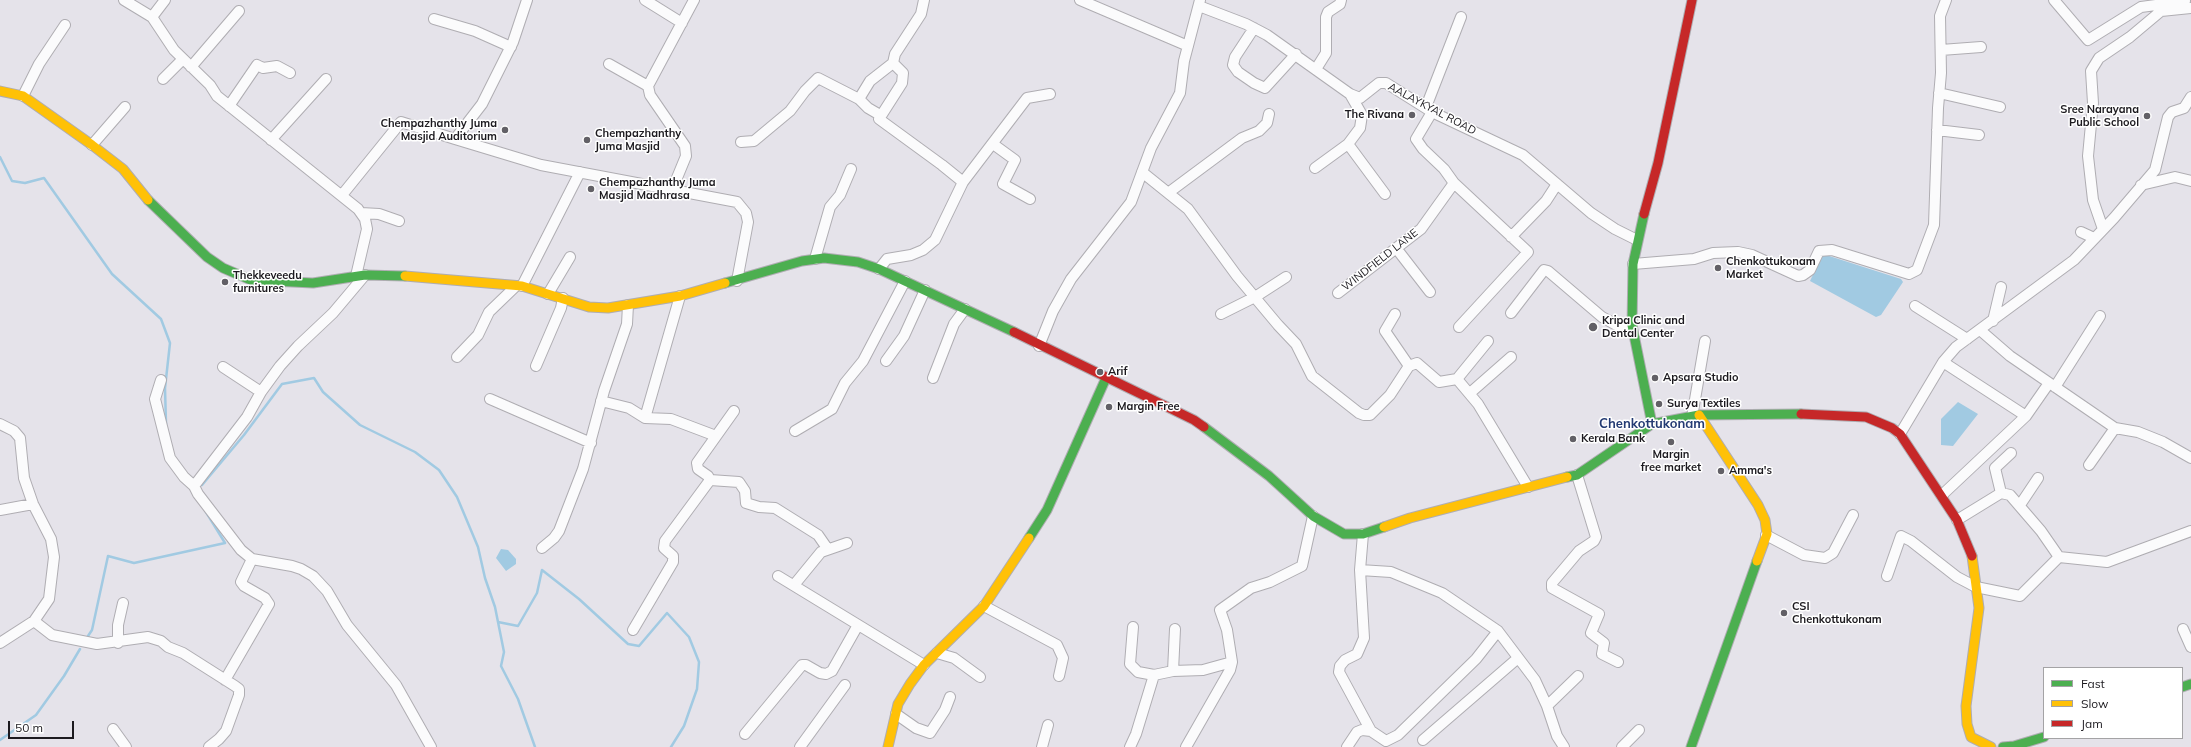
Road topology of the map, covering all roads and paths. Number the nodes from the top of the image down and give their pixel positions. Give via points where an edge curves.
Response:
1 (124, 0) edge
2 (165, 0) edge
3 (527, 0) edge
4 (646, 0) edge
5 (694, 0) edge
6 (924, 0) edge
7 (1080, 0) edge
8 (1341, 0) edge
9 (1692, 0) edge
10 (1946, 0) edge
11 (2054, 0) edge
12 (2163, 2) edge
13 (1199, 3) edge
14 (2188, 4) edge
15 (239, 11) dead end
16 (152, 17) junction
17 (1461, 17) dead end
18 (434, 19) dead end
19 (682, 23) junction
20 (65, 25) dead end
21 (1254, 28) junction
22 (1188, 46) junction
23 (511, 47) junction
24 (1981, 47) dead end
25 (1941, 50) junction
26 (1296, 54) junction
27 (183, 59) junction
28 (893, 63) junction
29 (609, 64) dead end
30 (191, 67) junction
31 (1316, 69) junction
32 (290, 73) dead end
33 (163, 79) dead end
34 (326, 80) dead end
35 (648, 86) junction
36 (0, 91) edge
37 (1939, 93) junction
38 (1050, 94) dead end
39 (23, 96) junction
40 (2191, 98) edge
41 (859, 99) junction
42 (1358, 101) junction
43 (230, 106) junction
44 (125, 107) dead end
45 (2000, 107) dead end
46 (1429, 109) junction
47 (1269, 114) dead end
48 (880, 115) junction
49 (1937, 130) junction
50 (1979, 136) dead end
51 (455, 139) junction
52 (271, 140) junction
53 (741, 142) dead end
54 (92, 144) junction
55 (993, 144) junction
56 (1348, 144) junction
57 (1315, 168) dead end
58 (850, 170) dead end
59 (580, 172) junction
60 (1142, 172) junction
61 (2191, 181) edge
62 (962, 182) junction
63 (1454, 183) junction
64 (1557, 184) junction
65 (2141, 185) junction
66 (672, 190) junction
67 (1168, 193) junction
68 (1385, 194) dead end
69 (342, 195) junction
70 (1030, 199) dead end
71 (361, 213) junction
72 (399, 221) dead end
73 (2103, 229) junction
74 (2081, 232) dead end
75 (1511, 237) junction
76 (2094, 238) junction
77 (1637, 240) junction
78 (1396, 248) junction
79 (570, 257) dead end
80 (815, 259) junction
81 (1633, 264) junction
82 (879, 269) junction
83 (360, 276) junction
84 (1286, 277) dead end
85 (737, 281) junction
86 (904, 281) junction
87 (519, 286) junction
88 (2001, 288) dead end
89 (925, 290) junction
90 (1430, 292) dead end
91 (1338, 293) dead end
92 (548, 294) junction
93 (680, 296) junction
94 (1255, 297) junction
95 (563, 298) junction
96 (628, 305) junction
97 (1915, 306) dead end
98 (965, 309) junction
99 (1511, 313) dead end
100 (1221, 314) dead end
101 (1395, 314) dead end
102 (2100, 316) dead end
103 (1992, 321) junction
104 (1632, 325) junction
105 (1459, 326) dead end
106 (1980, 330) junction
107 (1967, 339) junction
108 (1488, 341) dead end
109 (1705, 341) dead end
110 (1039, 346) junction
111 (457, 357) dead end
112 (1511, 357) dead end
113 (886, 361) dead end
114 (1943, 362) junction
115 (536, 366) dead end
116 (1409, 366) junction
117 (223, 367) dead end
118 (933, 378) dead end
119 (1106, 378) junction
120 (1457, 378) junction
121 (161, 380) dead end
122 (2052, 385) junction
123 (261, 392) junction
124 (1470, 393) junction
125 (490, 399) dead end
126 (601, 401) junction
127 (734, 411) dead end
128 (1696, 416) junction
129 (2026, 416) junction
130 (645, 418) junction
131 (0, 424) edge
132 (1652, 424) junction
133 (2115, 428) junction
134 (795, 431) dead end
135 (1900, 434) junction
136 (716, 436) junction
137 (591, 443) junction
138 (2011, 454) dead end
139 (2191, 458) edge
140 (2089, 465) dead end
141 (1577, 475) junction
142 (2038, 478) dead end
143 (710, 480) junction
144 (194, 486) junction
145 (1528, 487) junction
146 (2001, 493) junction
147 (1942, 494) junction
148 (33, 504) junction
149 (2020, 505) junction
150 (0, 510) edge
151 (1853, 515) dead end
152 (1313, 516) junction
153 (1957, 520) junction
154 (2191, 531) edge
155 (1363, 534) junction
156 (1766, 535) junction
157 (847, 543) dead end
158 (542, 548) dead end
159 (827, 548) junction
160 (2059, 558) junction
161 (252, 559) junction
162 (1360, 570) junction
163 (778, 576) dead end
164 (1887, 576) dead end
165 (794, 585) junction
166 (1976, 587) junction
167 (123, 603) dead end
168 (984, 606) junction
169 (34, 621) junction
170 (858, 625) junction
171 (1133, 627) dead end
172 (1175, 629) dead end
173 (2184, 629) dead end
174 (633, 630) dead end
175 (1498, 631) junction
176 (0, 643) edge
177 (118, 643) junction
178 (2191, 647) edge
179 (937, 653) junction
180 (1518, 658) junction
181 (1232, 662) junction
182 (1618, 662) dead end
183 (924, 665) junction
184 (1173, 671) junction
185 (1154, 675) junction
186 (1059, 676) dead end
187 (1578, 676) dead end
188 (980, 677) dead end
189 (224, 680) junction
190 (845, 685) dead end
191 (950, 697) dead end
192 (1547, 706) junction
193 (896, 714) junction
194 (1048, 725) dead end
195 (113, 729) dead end
196 (1640, 730) dead end
197 (1371, 731) junction
198 (745, 734) dead end
199 (2043, 737) edge
200 (1423, 740) dead end
201 (1388, 744) edge
202 (1695, 745) edge
203 (1190, 746) edge
204 (126, 747) edge
205 (208, 747) edge
206 (431, 747) edge
207 (800, 747) edge
208 (888, 747) edge
209 (1042, 747) edge
210 (1130, 747) edge
211 (1347, 747) edge
212 (1564, 747) edge
213 (1622, 747) edge
214 (1991, 747) edge
215 (2003, 747) edge

1 - 16 street
2 - 16 street
3 - 23 street
4 - 19 street
5 - 19 street
6 - 28 street via 921,14 895,54
7 - 22 street
8 - 31 street via 1326,17 1326,53
9 - 77 main road via 1658,163
10 - 25 street via 1940,16
11 - 12 street via 2088,40 2141,7
12 - 14 street
13 - 21 street
13 - 22 street
14 - 73 street via 2161,11 2099,58 2091,71 2093,103 2088,156 2093,200
15 - 30 street
16 - 27 street
17 - 46 street
18 - 23 street via 475,31
19 - 35 street
20 - 39 street via 39,64
21 - 26 street
21 - 26 street via 1235,57 1233,65 1238,72 1254,83 1265,88
22 - 60 street via 1180,93 1151,148
23 - 51 street via 482,104
24 - 25 street
25 - 37 street
26 - 31 street
27 - 30 street
27 - 33 street
28 - 41 street via 870,81
28 - 48 street via 903,73 904,78
29 - 35 street
30 - 43 street via 210,85 217,96
31 - 42 street
32 - 43 street via 277,66 263,68 257,65
34 - 52 street
35 - 66 street via 650,95 685,146 686,156
36 - 39 main road
37 - 45 street
37 - 49 street
38 - 55 street via 1027,98
39 - 54 main road
40 - 65 street via 2184,108 2172,112 2168,117 2155,170
41 - 48 street
41 - 53 street via 818,78 790,111 754,141
42 - 46 street, AALAYKYAL ROAD via 1379,83 1386,83
42 - 56 street via 1362,121
43 - 52 street
44 - 54 street
46 - 63 street via 1416,139
46 - 64 street, AALAYKYAL ROAD via 1523,155
47 - 67 street via 1267,123 1259,131 1242,138
48 - 62 street via 881,122
49 - 50 street
49 - 81 street via 1934,225 1917,270 1909,274 1832,250 1819,251 1810,270 1798,276 1752,255 1738,252
51 - 59 street via 541,165
51 - 69 street via 401,122
52 - 69 street
54 - 83 main road via 123,170 149,201 223,268 251,280 283,283 313,283
55 - 62 street
55 - 70 street via 1015,160 1003,184
56 - 57 street
56 - 68 street
58 - 80 street via 840,195 830,208
59 - 66 street
59 - 87 street
60 - 67 street
60 - 110 street via 1131,202 1071,279 1053,311
61 - 65 street via 2175,177
62 - 82 street via 935,240 923,250 887,259
63 - 75 street
63 - 78 street, WINDFIELD LANE via 1421,229
64 - 75 street via 1546,201
64 - 77 street, AALAYKYAL ROAD via 1591,214
65 - 73 street
66 - 85 street via 737,202 746,213 748,222
67 - 94 street via 1188,209
69 - 71 street
71 - 72 street via 379,214
71 - 83 street via 367,229
73 - 76 street
74 - 76 street
75 - 105 street via 1528,252
76 - 103 street via 2074,260
77 - 81 main road
78 - 90 street
78 - 91 street, WINDFIELD LANE
79 - 92 street
80 - 82 main road via 844,259
80 - 85 main road
81 - 104 main road
82 - 86 main road
83 - 87 main road via 393,275
83 - 123 street via 333,313 298,346
84 - 94 street
85 - 93 main road
86 - 89 main road
86 - 134 street via 863,361 845,382 832,409
87 - 92 main road
87 - 111 street via 490,312 478,335
88 - 103 street
89 - 98 main road
89 - 113 street via 904,336
92 - 95 main road
93 - 96 main road
93 - 130 street
94 - 100 street
94 - 116 street via 1296,344 1312,376 1359,413 1370,415 1379,408
95 - 96 main road via 589,307
95 - 115 street
96 - 126 street via 627,324
97 - 107 street
98 - 110 main road
98 - 118 street via 954,324
99 - 104 street via 1544,270 1602,317 1622,328
101 - 116 street via 1385,331
102 - 122 street
103 - 106 street
104 - 132 main road
106 - 107 street
106 - 122 street via 2010,356
107 - 114 street
108 - 120 street
109 - 128 street
110 - 119 main road
112 - 124 street
114 - 129 street
114 - 135 street
116 - 120 street via 1417,363 1439,382
117 - 123 street
119 - 152 main road via 1194,420 1269,476
119 - 168 main road via 1047,510
120 - 124 street
121 - 144 street via 155,399 170,458
122 - 129 street
122 - 133 street
123 - 144 street via 247,417
124 - 145 street
125 - 137 street
126 - 130 street via 629,408
126 - 137 street
127 - 136 street
128 - 132 main road
128 - 135 main road via 1819,414 1866,417
128 - 156 main road via 1758,505 1765,520
129 - 147 street
130 - 136 street via 671,419
131 - 148 street via 14,431 20,438 24,478
132 - 141 main road
133 - 139 street via 2138,432 2163,442
133 - 140 street
135 - 147 main road
136 - 143 street via 697,463 698,468
137 - 158 street via 559,530
138 - 146 street via 1995,468
141 - 145 main road
141 - 182 street via 1596,537 1579,551 1552,583 1552,588 1599,614 1591,633 1604,643 1602,654
142 - 149 street
143 - 159 street via 739,482 745,491 746,503 775,508 818,535
143 - 174 street via 665,541 664,548 673,556 673,562
144 - 161 street via 241,550
145 - 155 main road via 1410,518
146 - 149 street via 2010,495
146 - 153 street
147 - 153 main road
148 - 150 street
148 - 169 street via 51,539 54,557 48,599
149 - 160 street
151 - 156 street via 1832,553 1825,558 1804,555
152 - 155 main road via 1344,534
152 - 181 street via 1302,566 1270,582 1251,588 1220,610 1227,630
153 - 166 main road via 1972,554
154 - 160 street via 2107,562
155 - 162 street
156 - 202 main road
157 - 159 street
159 - 165 street via 813,560
160 - 166 street via 2020,596
161 - 189 street via 241,582 265,598 269,604
161 - 206 street via 301,568 313,576 327,591 347,625 396,685
162 - 175 street via 1391,572 1442,593
162 - 197 street via 1364,638 1357,654 1344,660 1339,672
163 - 165 street
164 - 166 street via 1901,536
165 - 170 street
166 - 214 main road via 1979,608 1966,706 1967,724 1971,737
167 - 177 street via 118,625
168 - 179 main road
168 - 186 street via 1057,645 1063,658
169 - 176 street
169 - 177 street via 39,627 58,637 97,644
170 - 183 street
170 - 198 street via 832,671 820,673 802,665
171 - 185 street via 1130,664 1138,672
172 - 184 street
173 - 178 street
175 - 180 street
175 - 201 street via 1476,659
177 - 189 street via 148,637 161,641
179 - 183 main road
179 - 188 street via 954,658
180 - 192 street via 1535,680
180 - 200 street
181 - 184 street via 1204,670
181 - 203 street
183 - 193 main road via 898,704
184 - 185 street
185 - 210 street
187 - 192 street
189 - 205 street via 238,689 240,695 226,731 219,740
190 - 207 street
191 - 193 street via 930,733 916,728
192 - 212 street via 1557,736
193 - 208 main road
194 - 209 street
195 - 204 street
196 - 213 street
197 - 201 street
197 - 211 street via 1357,732
199 - 215 main road

